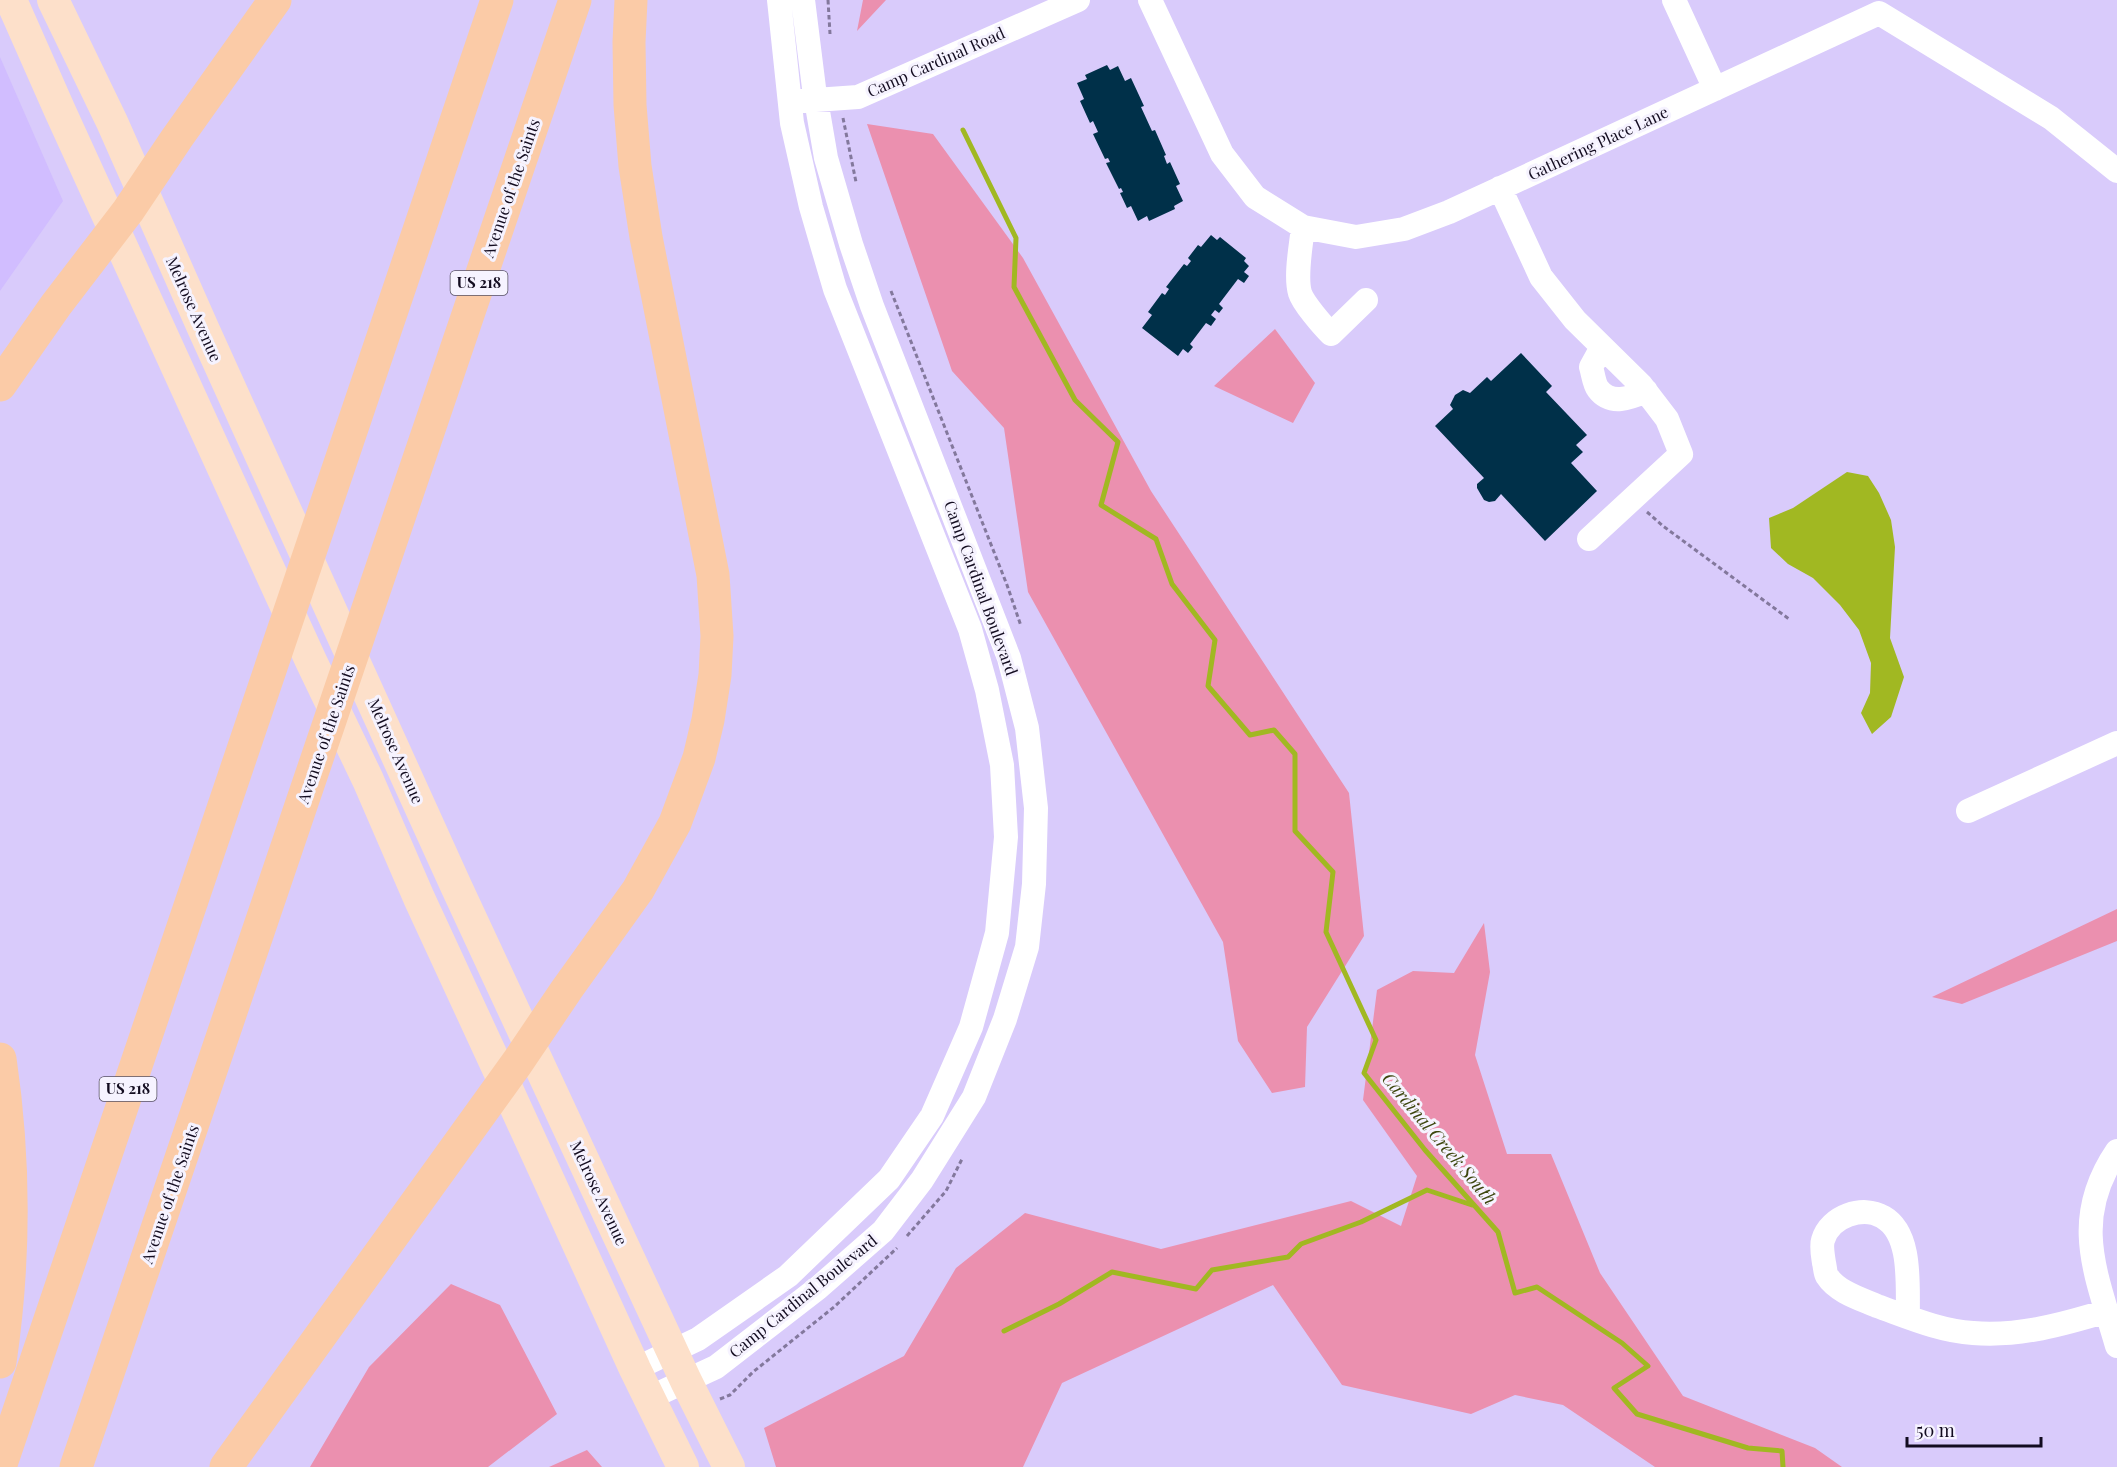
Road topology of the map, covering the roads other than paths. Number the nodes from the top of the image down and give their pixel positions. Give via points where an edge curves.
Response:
1 (11, 0) edge
2 (53, 0) edge
3 (275, 0) edge
4 (497, 0) edge
5 (574, 0) edge
6 (631, 0) edge
7 (779, 0) edge
8 (803, 0) edge
9 (1078, 0) edge
10 (1150, 0) edge
11 (1674, 0) edge
12 (1715, 89) junction
13 (827, 99) junction
14 (789, 102) junction
15 (2117, 171) edge
16 (1500, 188) junction
17 (142, 189) junction
18 (1303, 227) junction
19 (115, 229) junction
20 (1366, 300) dead end
21 (1602, 346) junction
22 (0, 385) edge
23 (1646, 391) junction
24 (1590, 539) dead end
25 (2117, 743) edge
26 (1968, 811) dead end
27 (530, 1045) junction
28 (0, 1059) edge
29 (504, 1082) junction
30 (2117, 1151) edge
31 (2107, 1311) junction
32 (1908, 1317) junction
33 (2117, 1346) edge
34 (672, 1352) junction
35 (0, 1362) edge
36 (635, 1369) junction
37 (686, 1381) junction
38 (649, 1398) junction
39 (0, 1467) edge
40 (76, 1467) edge
41 (226, 1467) edge
42 (683, 1467) edge
43 (729, 1467) edge

1 - 19 main road
2 - 17 main road, Melrose Avenue
3 - 17 highway
4 - 39 highway, US 218
5 - 40 highway, Avenue of the Saints / US 218
6 - 27 highway via 630,105 635,166 713,575 715,675 699,758 675,823 638,890
7 - 14 street, Camp Cardinal Boulevard
8 - 13 street, Camp Cardinal Boulevard
9 - 13 street, Camp Cardinal Road via 858,97
10 - 18 street, Gathering Place Lane via 1222,154 1255,197
11 - 12 street
12 - 15 street, Gathering Place Lane via 1879,13 2051,118
12 - 16 street, Gathering Place Lane
13 - 14 street, Camp Cardinal Road
13 - 37 street, Camp Cardinal Boulevard via 826,158 851,244 1009,658 1027,728 1036,808 1034,884 1027,947 1005,1019 974,1097 922,1180 883,1231 818,1288 716,1367
14 - 34 street, Camp Cardinal Boulevard via 811,207 835,289 973,639 1002,765 1005,848 997,933 983,985 971,1027 932,1116 889,1179 788,1276 698,1339
16 - 18 street, Gathering Place Lane via 1404,229 1356,237
16 - 21 street via 1541,277 1575,320
17 - 19 highway
17 - 27 main road, Melrose Avenue via 324,598
18 - 20 street via 1300,294 1322,326 1331,334
19 - 22 highway
19 - 29 main road
21 - 23 street
21 - 23 street via 1591,367 1597,389 1608,398 1625,400
23 - 24 street via 1667,419 1681,454
25 - 26 street
27 - 29 highway
27 - 34 main road, Melrose Avenue
28 - 35 highway via 7,1104 13,1212
29 - 36 main road
29 - 41 highway
30 - 31 street via 2106,1167 2091,1208 2092,1255
31 - 32 street via 2046,1328 1974,1333 1940,1328
31 - 33 street
32 - 32 street via 1905,1246 1897,1227 1882,1216 1865,1212 1846,1215 1823,1240 1827,1275 1857,1298
34 - 36 street, Camp Cardinal Boulevard
34 - 37 main road, Melrose Avenue
36 - 38 main road
37 - 38 street, Camp Cardinal Boulevard
37 - 43 main road, Melrose Avenue
38 - 42 main road

